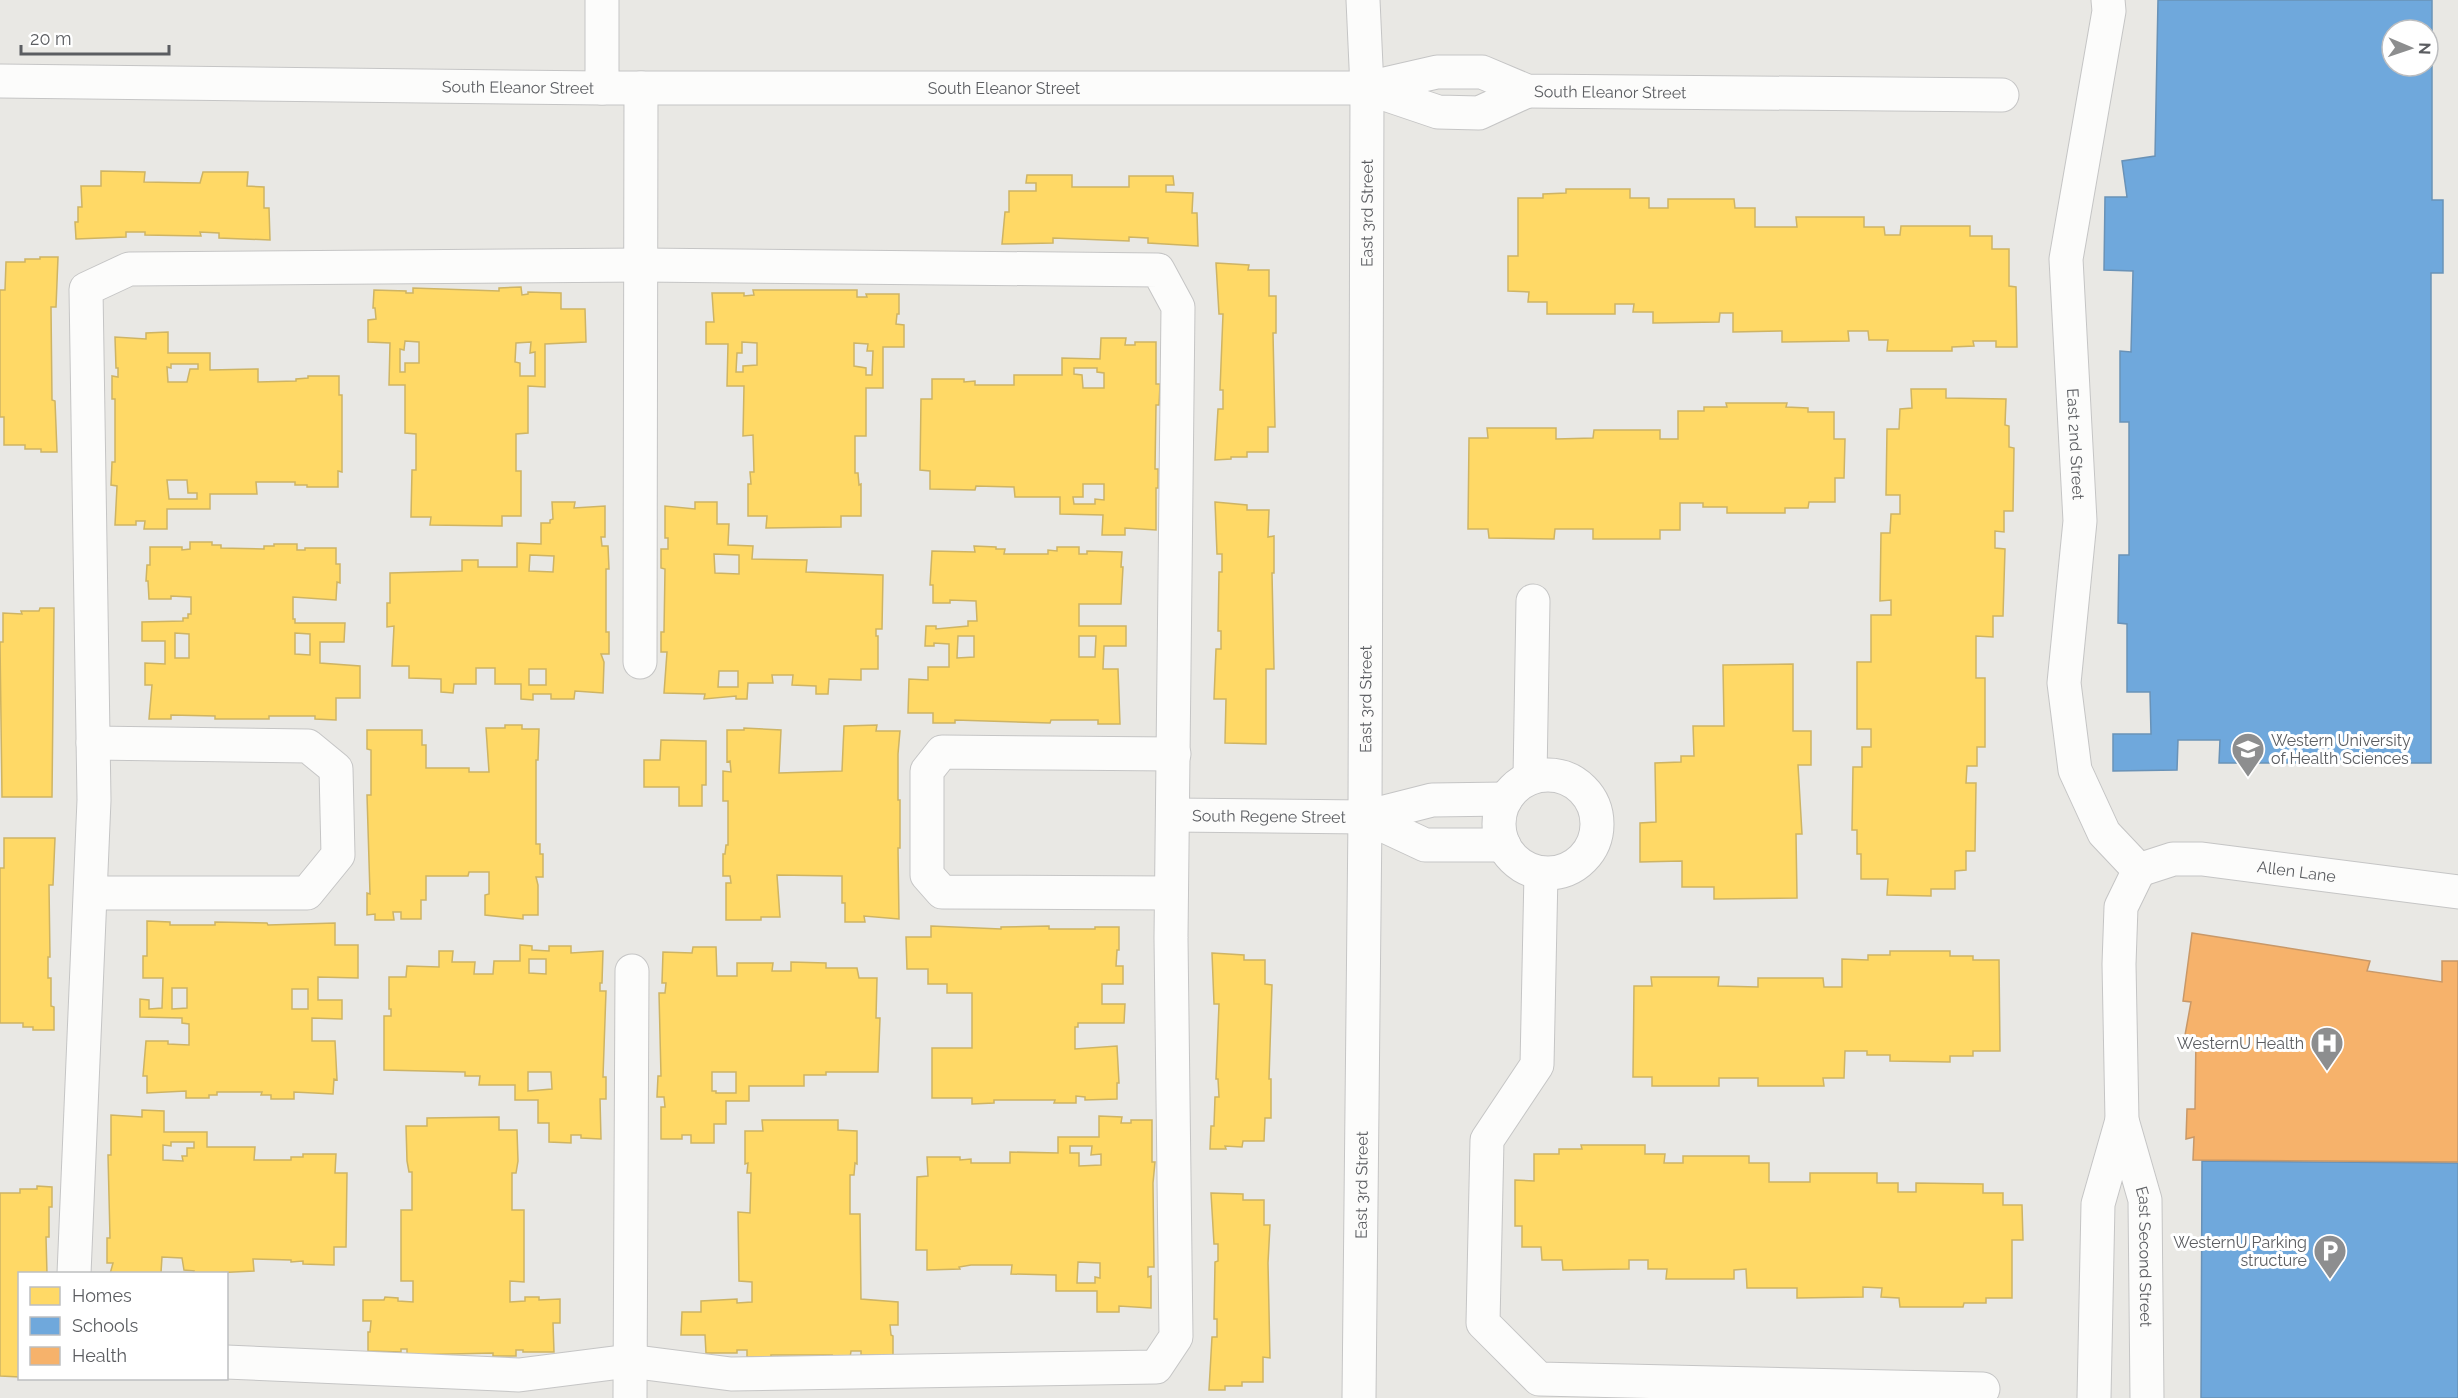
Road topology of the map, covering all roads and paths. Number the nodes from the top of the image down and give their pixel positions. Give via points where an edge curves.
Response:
1 (602, 0) edge
2 (1363, 0) edge
3 (2108, 0) edge
4 (0, 81) edge
5 (602, 88) junction
6 (641, 88) junction
7 (1367, 88) junction
8 (2002, 96) dead end
9 (642, 265) junction
10 (1533, 601) dead end
11 (640, 662) dead end
12 (93, 743) junction
13 (1174, 754) junction
14 (1530, 778) junction
15 (1506, 800) junction
16 (1173, 815) junction
17 (1365, 817) junction
18 (1504, 845) junction
19 (2139, 870) junction
20 (1541, 873) junction
21 (2458, 892) edge
22 (91, 893) junction
23 (1171, 893) junction
24 (632, 970) dead end
25 (2122, 1120) junction
26 (74, 1272) edge
27 (630, 1361) junction
28 (228, 1362) edge
29 (1983, 1389) dead end
30 (630, 1398) edge
31 (1359, 1398) edge
32 (2094, 1398) edge
33 (2148, 1398) edge

1 - 5 street
2 - 7 street, East 3rd Street
3 - 19 street, East 2nd Street via 2066,259 2080,521 2064,682 2075,770 2104,833
4 - 5 street, South Eleanor Street
5 - 6 street, South Eleanor Street
6 - 7 street, South Eleanor Street
6 - 9 street
7 - 8 street, South Eleanor Street via 1438,112 1479,113 1527,91
7 - 17 street, East 3rd Street
9 - 11 street
9 - 12 street via 129,269 86,289
9 - 13 street via 1158,270 1178,307
10 - 14 street
12 - 22 street
12 - 22 street via 308,746 336,769 338,855 307,893
13 - 16 street
13 - 23 street via 942,752 927,771 927,874 942,892
14 - 15 street
14 - 20 street via 1563,777 1577,785 1588,796 1597,827 1585,857 1557,873
15 - 17 street via 1432,800
15 - 18 street via 1500,814
16 - 17 street, South Regene Street
16 - 23 street
17 - 18 street via 1425,845
17 - 31 street, East 3rd Street
18 - 20 street via 1514,859
19 - 21 street, Allen Lane via 2174,859 2202,859
19 - 25 street, East Second Street via 2121,907
20 - 29 street via 1537,1065 1487,1140 1484,1323 1539,1379
22 - 26 street
23 - 27 street via 1176,1336 1156,1367 731,1374
24 - 27 street
25 - 32 street, East Second Street via 2098,1204
25 - 33 street, East Second Street via 2145,1200
27 - 28 street via 519,1375
27 - 30 street

